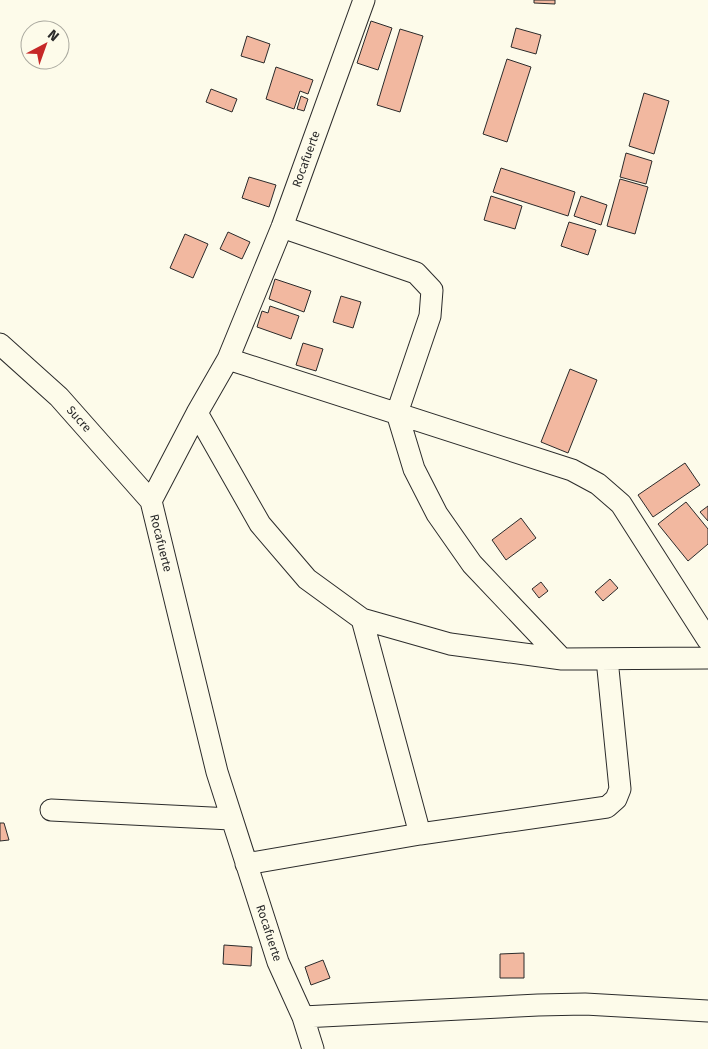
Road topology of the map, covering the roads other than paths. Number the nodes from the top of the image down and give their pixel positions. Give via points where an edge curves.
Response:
1 (364, 0) edge
2 (282, 227) junction
3 (0, 344) edge
4 (228, 359) junction
5 (397, 412) junction
6 (197, 413) junction
7 (151, 501) junction
8 (362, 619) junction
9 (708, 640) edge
10 (708, 658) edge
11 (562, 659) junction
12 (607, 659) junction
13 (52, 810) dead end
14 (231, 819) junction
15 (420, 834) junction
16 (246, 864) junction
17 (708, 1010) edge
18 (303, 1017) junction
19 (313, 1049) edge

1 - 2 street, Rocafuerte
2 - 4 street, Rocafuerte
2 - 5 street via 416,273 432,290 430,316
3 - 7 street, Sucre via 59,397
4 - 5 street
4 - 6 street, Rocafuerte
5 - 9 street via 572,470 598,484 621,504
5 - 11 street via 414,470 438,514 472,564
6 - 7 street, Rocafuerte
6 - 8 street via 260,524 307,579
7 - 14 street, Rocafuerte
8 - 11 street via 450,644
8 - 15 street
10 - 12 street
11 - 12 street
12 - 15 street via 620,789 616,799 607,807
13 - 14 street
14 - 16 street, Rocafuerte
15 - 16 street
16 - 18 street, Rocafuerte via 278,962
17 - 18 street via 538,1005
18 - 19 street, Rocafuerte

